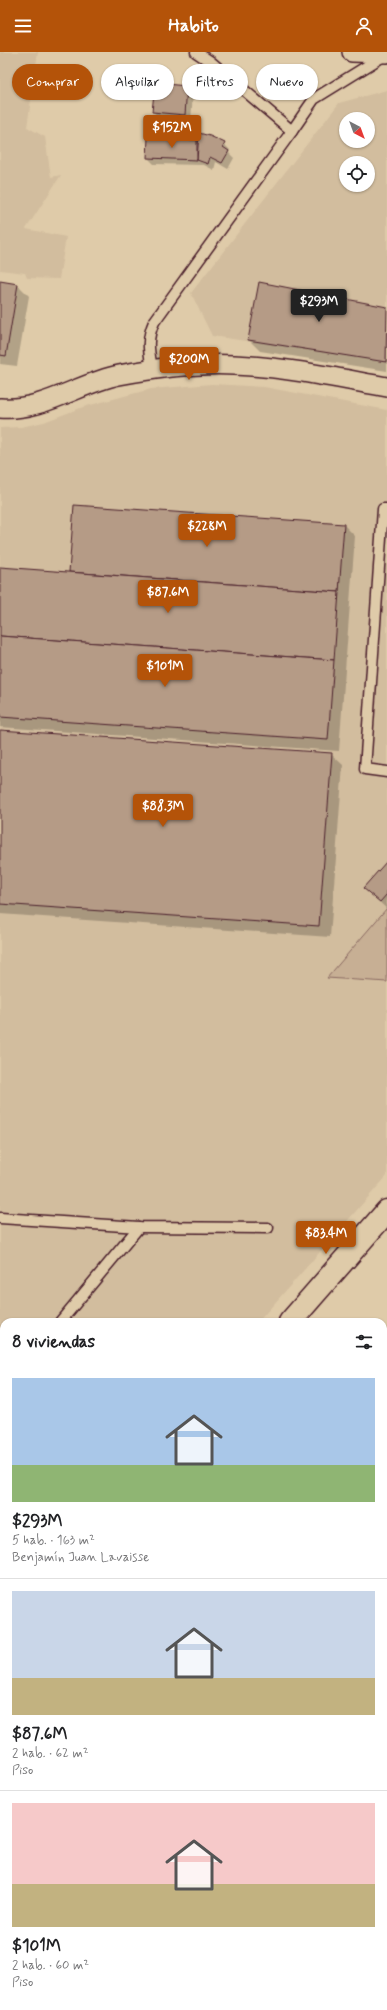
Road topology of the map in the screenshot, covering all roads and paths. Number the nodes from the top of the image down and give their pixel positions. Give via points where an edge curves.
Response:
1 (196, 52) edge
2 (352, 52) edge
3 (387, 53) edge
4 (292, 131) junction
5 (152, 369) junction
6 (387, 387) edge
7 (0, 408) edge
8 (387, 509) edge
9 (387, 772) edge
10 (387, 1211) edge
11 (0, 1218) edge
12 (139, 1227) junction
13 (268, 1228) dead end
14 (63, 1318) edge
15 (293, 1318) edge

1 - 4 lane
2 - 3 street
3 - 4 lane via 314,99
4 - 5 lane via 154,322 148,335
5 - 6 street via 233,364 292,370
5 - 7 street via 117,375 28,406
8 - 9 lane via 383,509 365,769
10 - 15 street
11 - 12 lane
12 - 13 lane
12 - 14 lane

